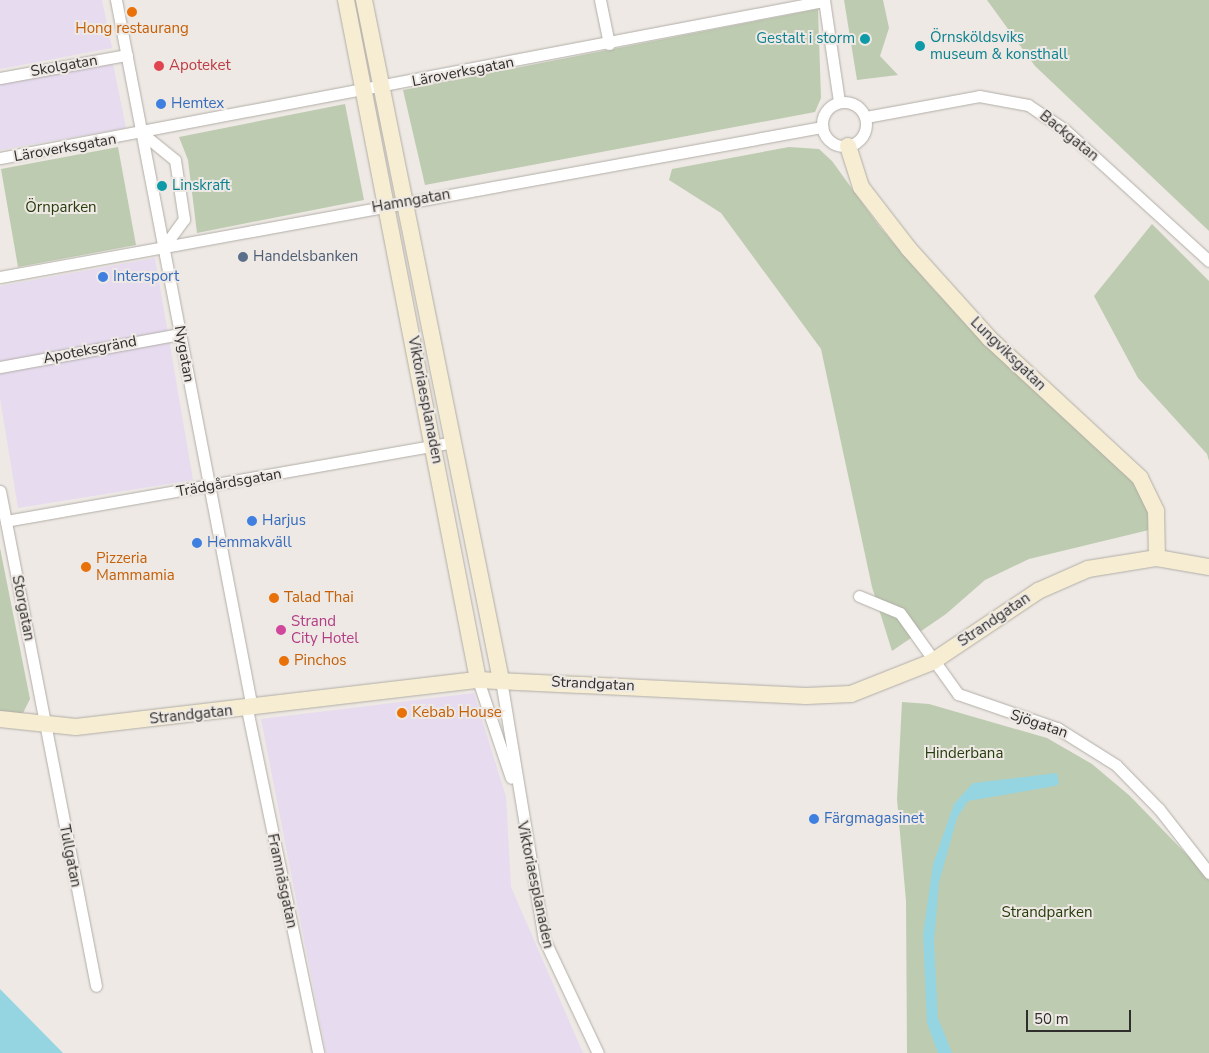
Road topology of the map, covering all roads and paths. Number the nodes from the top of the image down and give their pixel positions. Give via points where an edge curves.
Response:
1 (116, 0) edge
2 (346, 0) edge
3 (364, 0) edge
4 (600, 0) edge
5 (824, 0) edge
6 (609, 44) junction
7 (127, 55) junction
8 (0, 78) edge
9 (380, 86) junction
10 (363, 90) junction
11 (838, 102) junction
12 (866, 117) junction
13 (822, 127) junction
14 (143, 134) junction
15 (848, 146) junction
16 (0, 158) edge
17 (406, 202) junction
18 (388, 206) junction
19 (164, 247) junction
20 (1209, 261) edge
21 (0, 277) edge
22 (180, 334) junction
23 (0, 367) edge
24 (452, 442) junction
25 (433, 445) junction
26 (207, 487) junction
27 (0, 490) edge
28 (6, 521) junction
29 (1157, 558) junction
30 (1209, 567) edge
31 (860, 596) dead end
32 (932, 662) junction
33 (478, 680) junction
34 (501, 680) junction
35 (250, 709) junction
36 (0, 719) edge
37 (43, 726) junction
38 (518, 796) junction
39 (1209, 873) edge
40 (96, 986) dead end
41 (318, 1053) edge
42 (598, 1053) edge

1 - 7 street, Nygatan
2 - 10 main road, Viktoriaesplanaden
3 - 9 main road, Viktoriaesplanaden
4 - 6 street
5 - 6 street, Läroverksgatan
5 - 11 street, Läroverksgatan
6 - 9 street, Läroverksgatan
7 - 8 street, Skolgatan
7 - 14 street, Nygatan
9 - 10 street, Läroverksgatan
9 - 17 main road, Viktoriaesplanaden
10 - 14 street, Läroverksgatan
10 - 18 main road, Viktoriaesplanaden
11 - 12 street via 852,103
11 - 13 street via 824,114
12 - 15 street via 865,132
12 - 20 street, Backgatan via 979,96 1028,105 1064,129
13 - 15 street via 828,140
13 - 17 street, Hamngatan
14 - 16 street, Läroverksgatan
14 - 19 street, Nygatan
14 - 19 street via 175,160 184,219
15 - 29 main road, Lungviksgatan via 861,187 909,249 989,338 1140,478 1156,510
17 - 18 street, Hamngatan
17 - 24 main road, Viktoriaesplanaden
18 - 19 street, Hamngatan
18 - 25 main road, Viktoriaesplanaden
19 - 21 street, Hamngatan
19 - 22 street, Nygatan
22 - 23 street, Apoteksgränd
22 - 26 street, Nygatan
24 - 25 street, Trädgårdsgatan
24 - 34 main road, Viktoriaesplanaden
25 - 26 street, Trädgårdsgatan
25 - 33 main road, Viktoriaesplanaden
26 - 28 street, Trädgårdsgatan
26 - 35 street, Nygatan
27 - 28 street, Storgatan
28 - 37 street, Storgatan
29 - 30 main road, Strandgatan
29 - 32 main road, Strandgatan via 1120,562 1064,578
31 - 32 street, Sjögatan via 900,613
32 - 34 main road, Strandgatan via 879,686 806,696
32 - 39 street, Sjögatan via 966,698 1057,728 1116,765 1159,809
33 - 34 main road, Strandgatan
33 - 35 main road, Strandgatan
33 - 38 street, Viktoriaesplanaden
34 - 38 street, Viktoriaesplanaden
35 - 37 main road, Strandgatan via 76,728
35 - 41 street, Framnäsgatan
36 - 37 main road, Strandgatan
37 - 40 street, Tullgatan
38 - 42 street, Viktoriaesplanaden via 544,939

